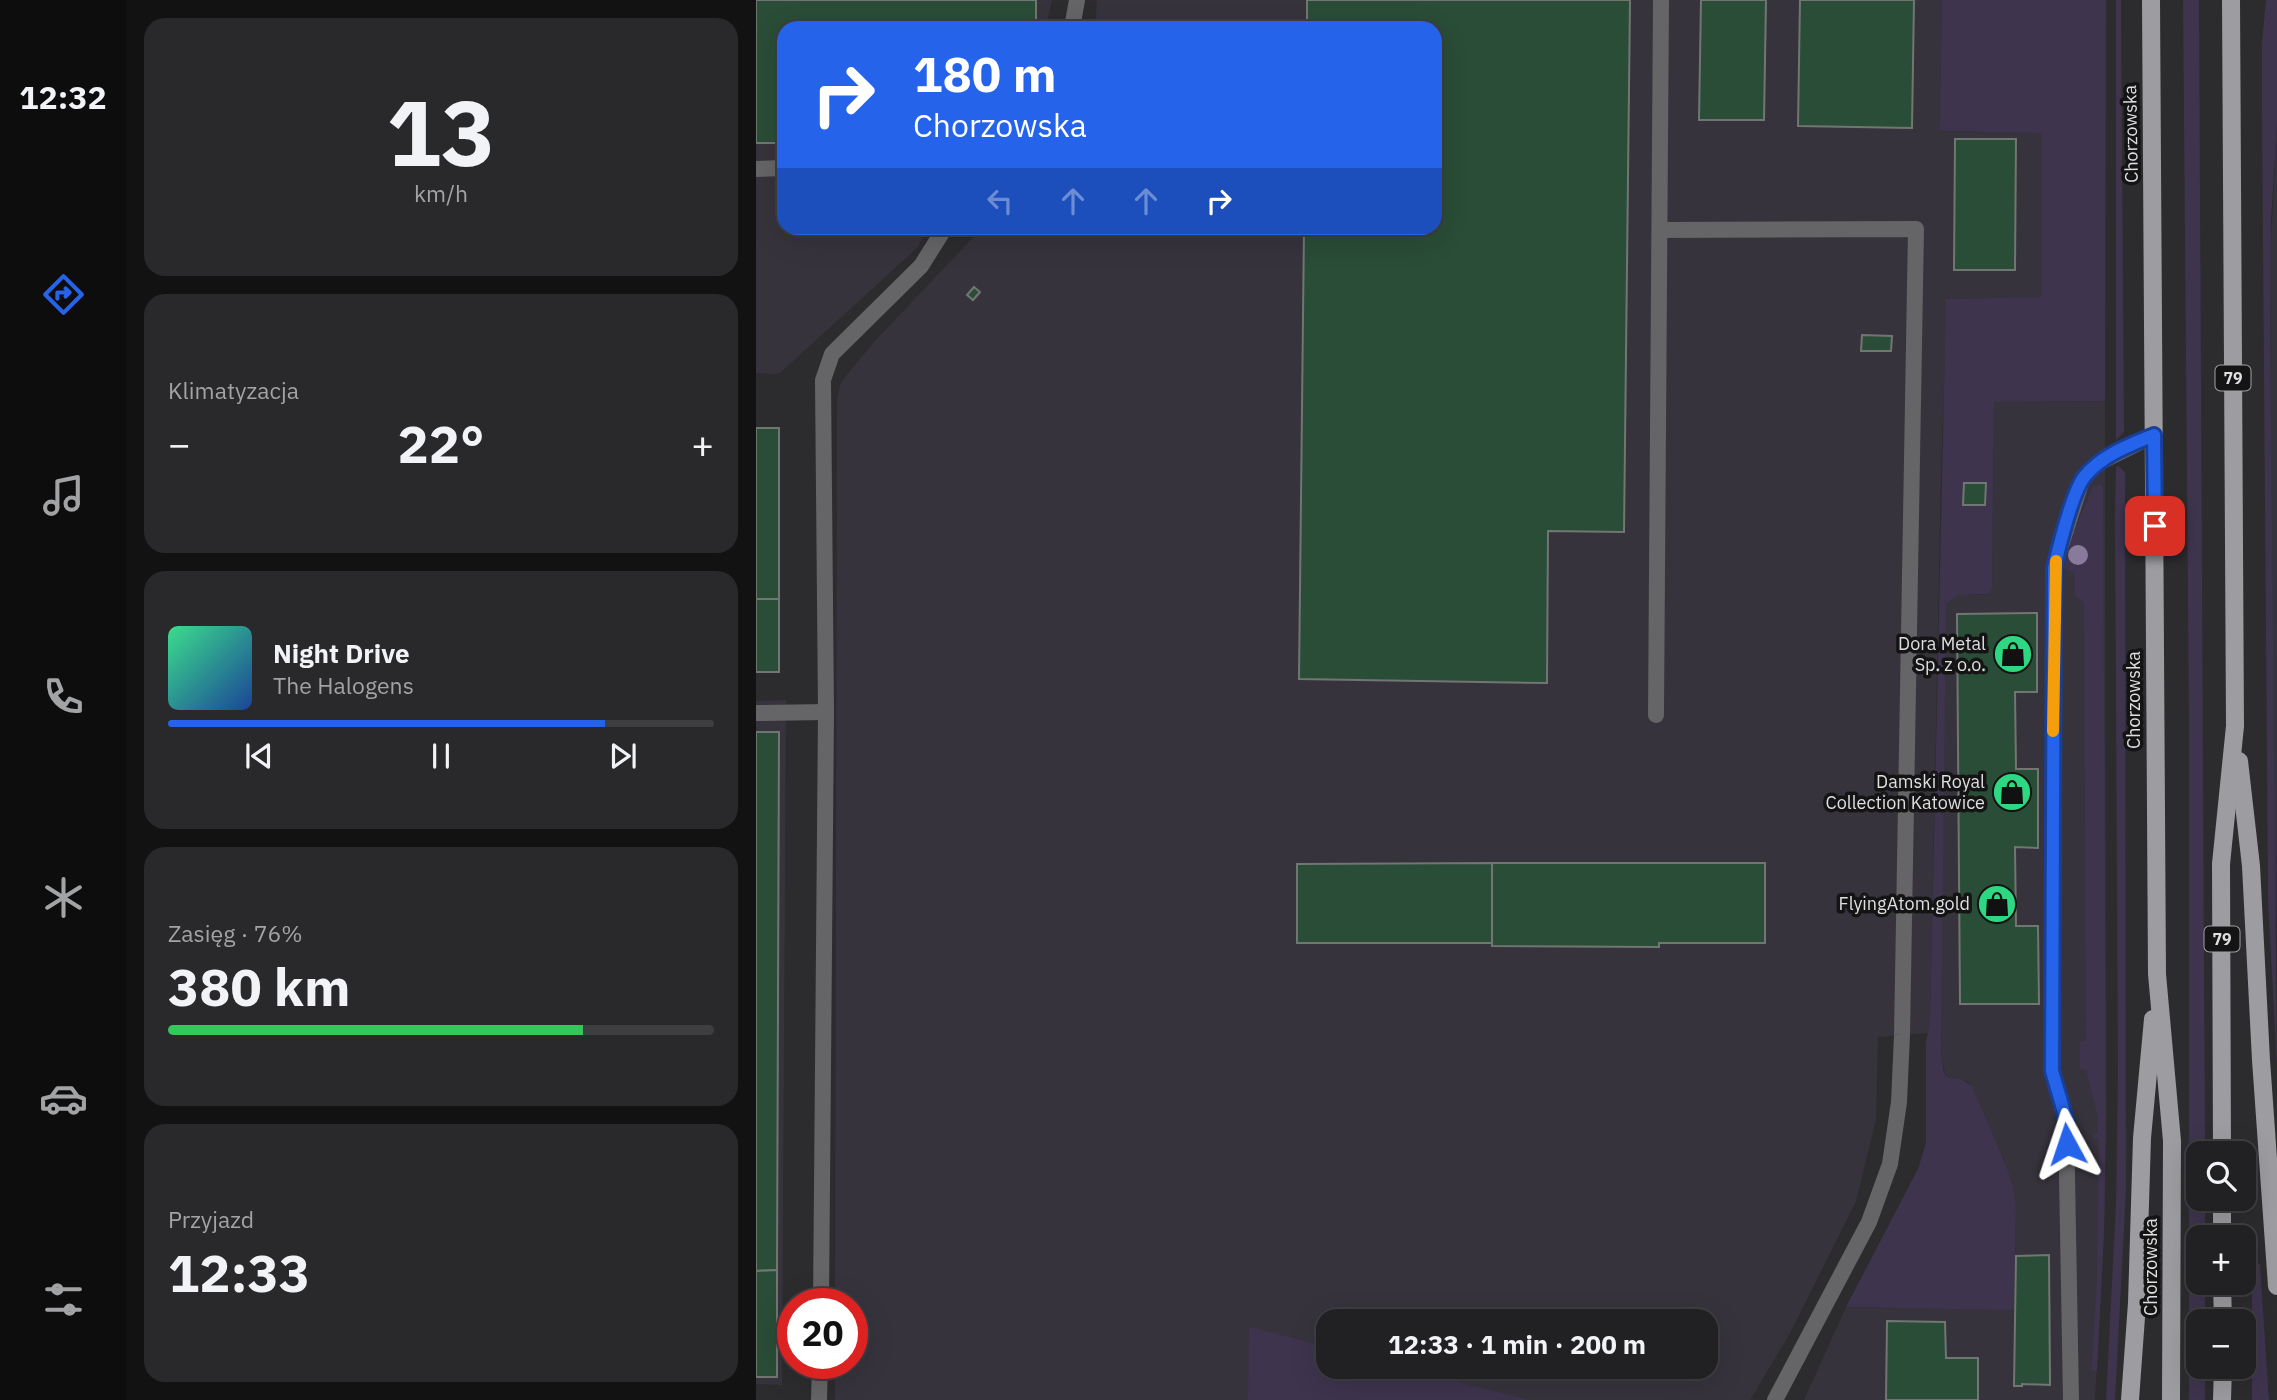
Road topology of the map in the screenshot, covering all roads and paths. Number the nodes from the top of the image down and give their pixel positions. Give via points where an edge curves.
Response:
1 (1077, 0) edge
2 (1661, 0) edge
3 (2145, 0) edge
4 (2151, 0) edge
5 (2231, 0) edge
6 (2241, 0) edge
7 (1073, 21) edge
8 (2151, 23) junction
9 (2231, 31) junction
10 (777, 168) edge
11 (756, 169) edge
12 (1660, 230) junction
13 (940, 235) edge
14 (2154, 435) junction
15 (826, 712) junction
16 (756, 713) edge
17 (1657, 715) dead end
18 (2235, 726) junction
19 (2157, 974) junction
20 (2222, 1141) edge
21 (2277, 1286) edge
22 (821, 1288) edge
23 (820, 1379) edge
24 (2223, 1379) edge
25 (820, 1400) edge
26 (1775, 1400) edge
27 (2071, 1400) edge
28 (2130, 1400) edge
29 (2171, 1400) edge
30 (2222, 1400) edge

1 - 7 lane
2 - 12 lane
3 - 8 main road
4 - 8 main road, Chorzowska
5 - 9 main road, 79
6 - 9 main road
8 - 14 main road, Chorzowska
9 - 18 main road, 79
10 - 11 lane
12 - 17 lane
12 - 26 lane via 1916,229 1899,1102 1890,1164 1869,1222
13 - 15 lane via 921,266 832,354 823,380
14 - 19 main road, Chorzowska
14 - 27 lane via 2100,461 2083,478 2054,568 2052,1071 2066,1119
15 - 16 lane
15 - 22 lane
18 - 20 main road, 79 via 2221,864
18 - 21 main road via 2251,866
19 - 28 main road via 2142,1138
19 - 29 main road, Chorzowska via 2172,1141
23 - 25 lane
24 - 30 main road

